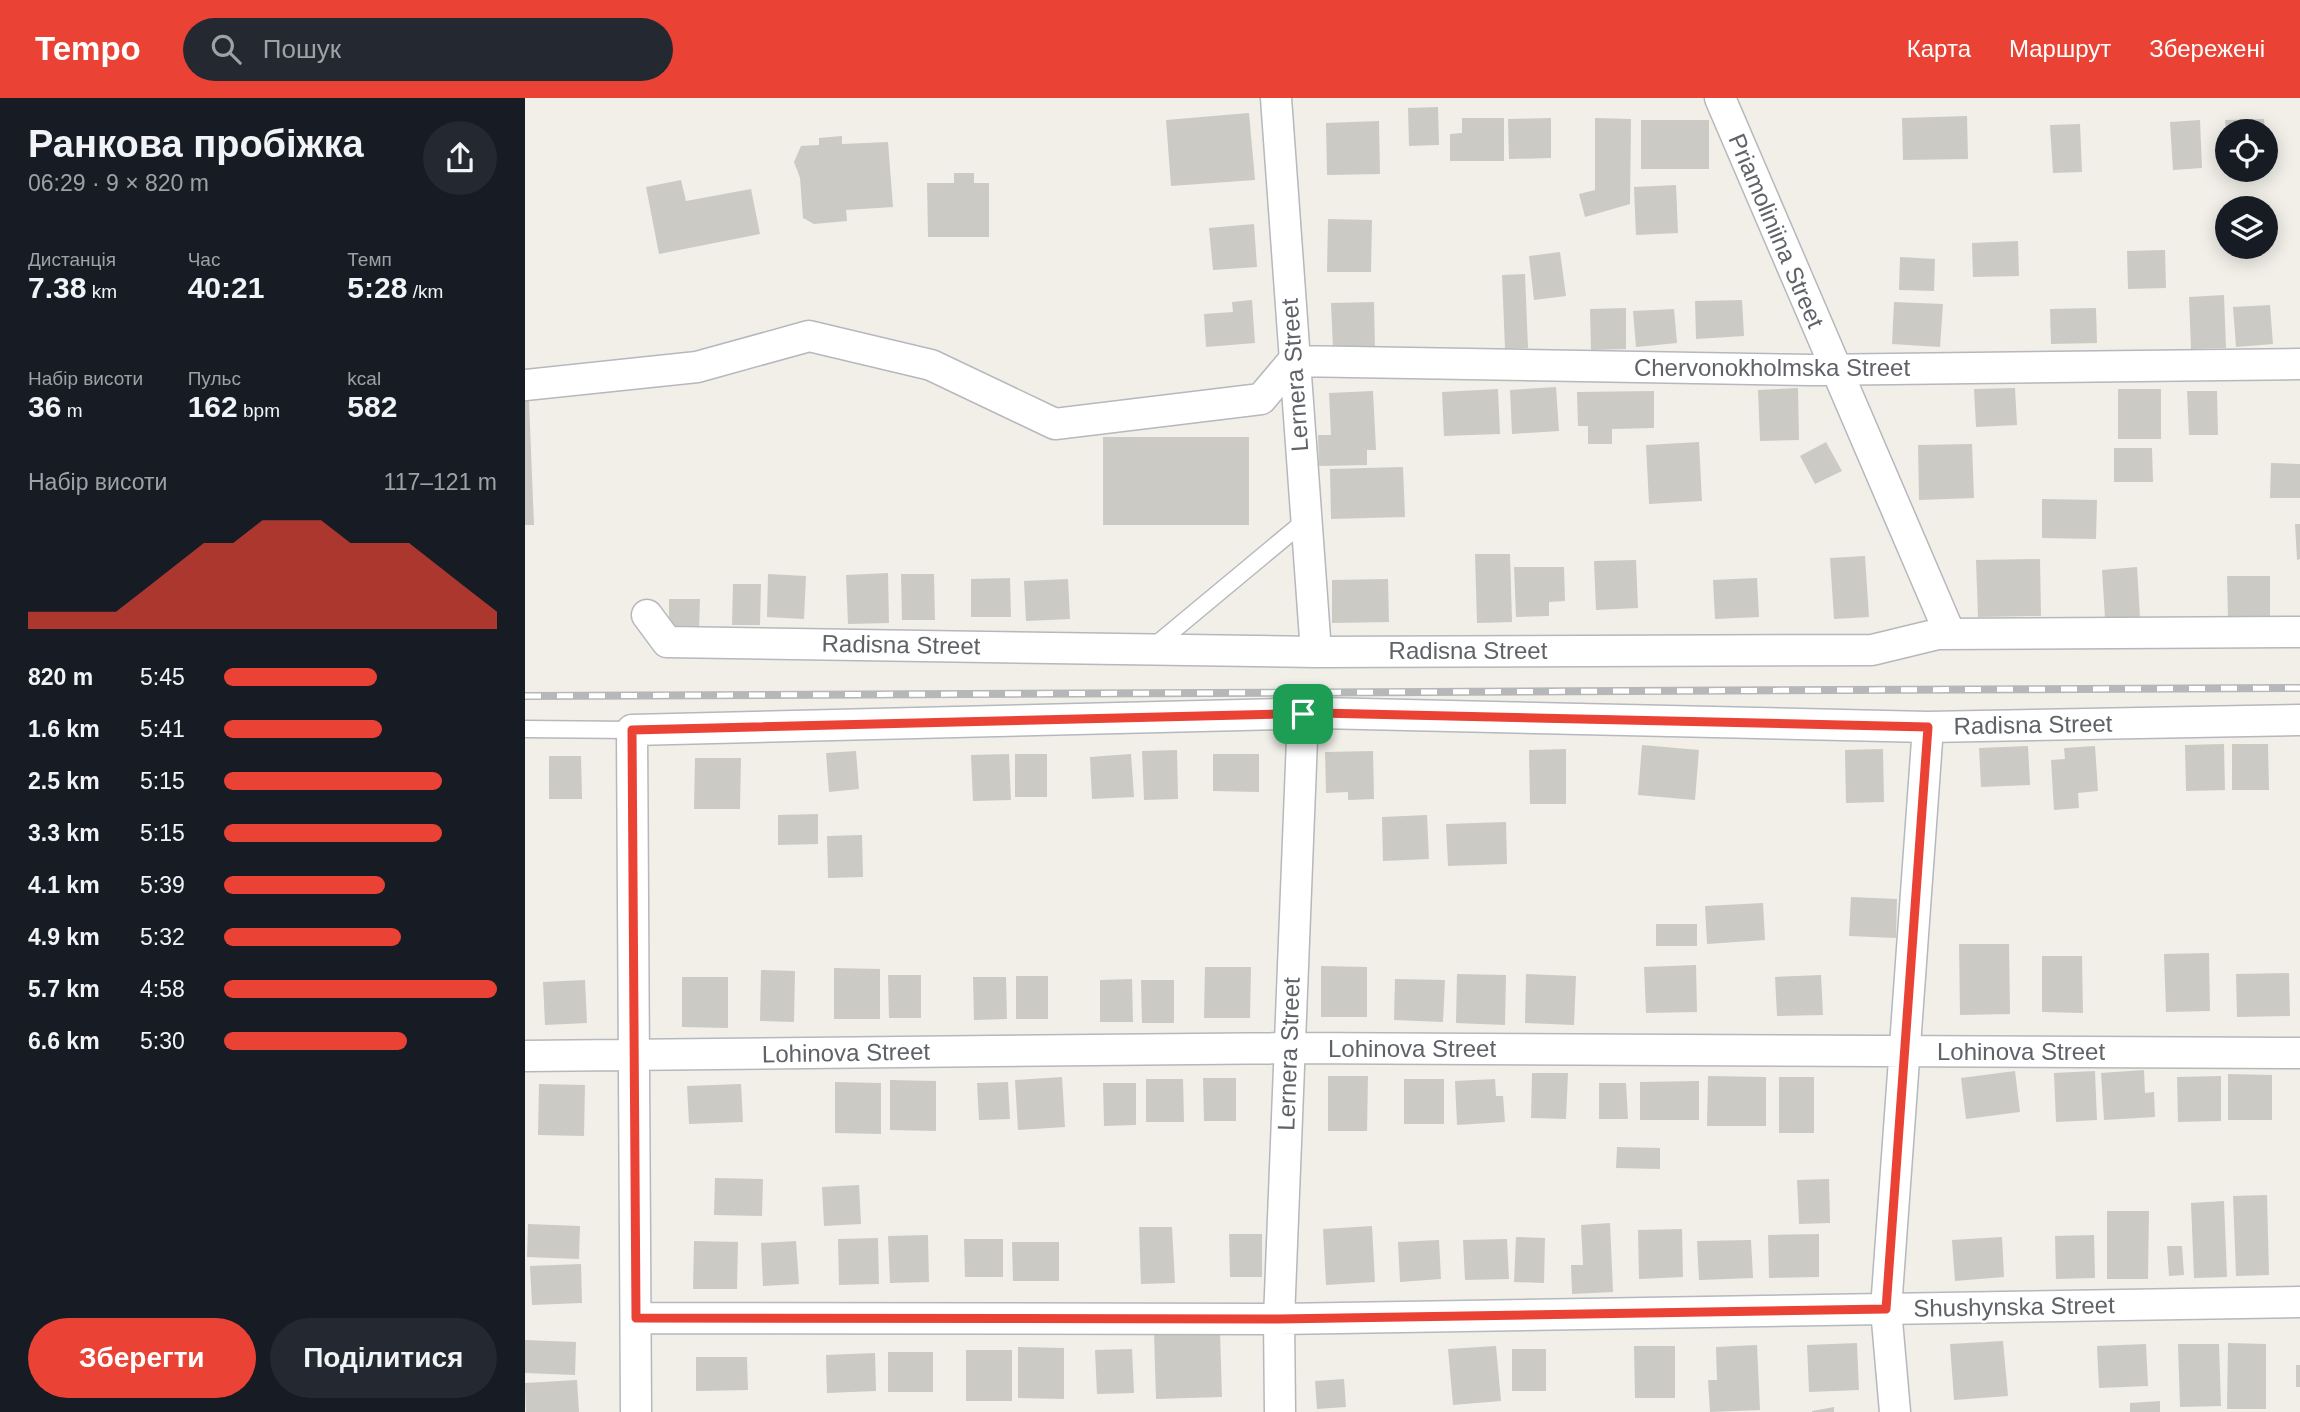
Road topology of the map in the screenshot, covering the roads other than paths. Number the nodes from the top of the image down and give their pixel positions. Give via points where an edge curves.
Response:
1 (1276, 98) edge
2 (1720, 98) edge
3 (1293, 360) junction
4 (2300, 364) edge
5 (1835, 370) junction
6 (525, 385) edge
7 (1306, 520) junction
8 (647, 615) dead end
9 (2300, 632) edge
10 (1949, 635) junction
11 (1151, 649) junction
12 (1316, 652) junction
13 (1311, 713) junction
14 (2300, 720) edge
15 (1928, 727) junction
16 (525, 729) edge
17 (632, 730) junction
18 (1290, 1048) junction
19 (1905, 1052) junction
20 (2300, 1053) edge
21 (636, 1055) junction
22 (525, 1056) edge
23 (2300, 1302) edge
24 (1886, 1309) junction
25 (636, 1318) junction
26 (1279, 1319) junction
27 (636, 1412) edge
28 (1280, 1412) edge
29 (1895, 1412) edge

1 - 3 street, Lernera Street
2 - 5 street, Priamoliniina Street
3 - 5 street, Chervonokholmska Street
3 - 6 street via 1261,399 1055,424 931,365 809,336 697,367
3 - 7 street, Lernera Street
4 - 5 street, Chervonokholmska Street
5 - 10 street, Priamoliniina Street
7 - 11 lane
7 - 12 street, Lernera Street
8 - 11 street, Radisna Street via 667,642
9 - 10 street, Radisna Street
10 - 12 street, Radisna Street via 1872,650
11 - 12 street, Radisna Street
13 - 15 street, Radisna Street
13 - 17 street, Radisna Street
13 - 18 street, Lernera Street
14 - 15 street, Radisna Street
15 - 19 street
16 - 17 lane
17 - 21 street
18 - 19 street, Lohinova Street
18 - 21 street, Lohinova Street
18 - 26 street, Lernera Street
19 - 20 street, Lohinova Street
19 - 24 street
21 - 22 street, Lohinova Street
21 - 25 street
23 - 24 street, Shushynska Street
24 - 26 street, Shushynska Street
24 - 29 street
25 - 26 street, Shushynska Street
25 - 27 street
26 - 28 street, Lernera Street

